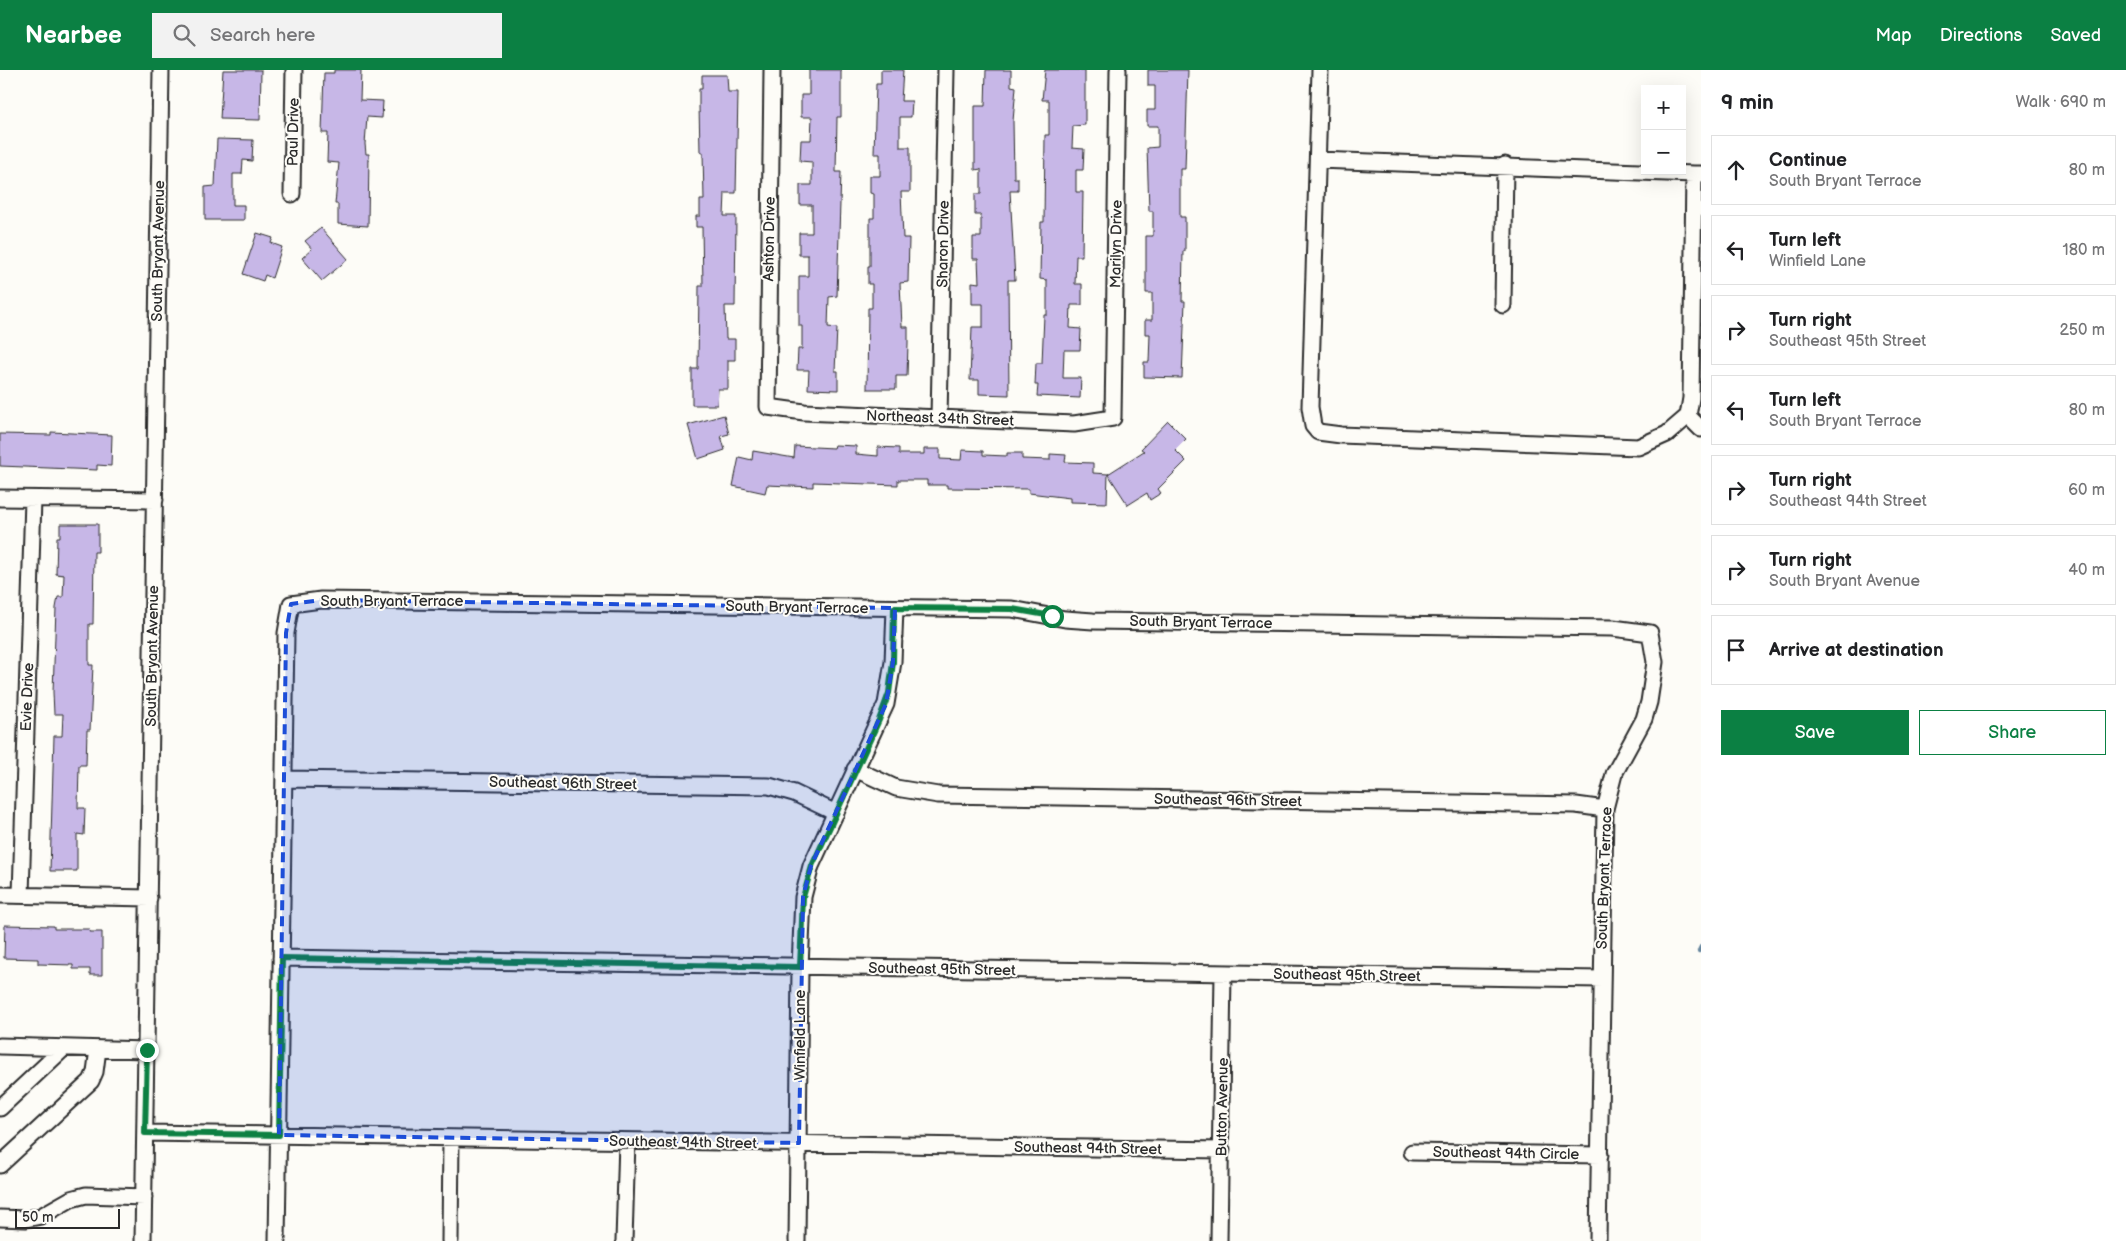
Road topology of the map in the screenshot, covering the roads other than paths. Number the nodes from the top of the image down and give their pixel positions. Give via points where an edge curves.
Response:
1 (160, 70) edge
2 (294, 70) edge
3 (772, 70) edge
4 (946, 70) edge
5 (1118, 70) edge
6 (1320, 70) edge
7 (1318, 160) junction
8 (1505, 166) junction
9 (1698, 174) edge
10 (292, 194) dead end
11 (1503, 305) dead end
12 (768, 407) joint
13 (1688, 416) junction
14 (939, 418) junction
15 (1112, 418) joint
16 (1701, 429) edge
17 (0, 498) edge
18 (33, 499) junction
19 (155, 500) junction
20 (894, 608) junction
21 (855, 769) junction
22 (285, 778) junction
23 (1605, 809) junction
24 (836, 813) junction
25 (0, 895) edge
26 (21, 895) junction
27 (149, 898) junction
28 (282, 958) junction
29 (800, 967) junction
30 (1223, 973) junction
31 (1602, 979) junction
32 (0, 1046) edge
33 (64, 1048) junction
34 (98, 1049) junction
35 (147, 1050) junction
36 (0, 1108) edge
37 (145, 1133) junction
38 (279, 1135) junction
39 (452, 1138) junction
40 (627, 1141) junction
41 (799, 1143) junction
42 (1222, 1150) junction
43 (1412, 1152) dead end
44 (1600, 1155) junction
45 (0, 1165) edge
46 (144, 1197) junction
47 (0, 1218) edge
48 (143, 1241) edge
49 (277, 1241) edge
50 (450, 1241) edge
51 (624, 1241) edge
52 (797, 1241) edge
53 (1219, 1241) edge
54 (1598, 1241) edge

1 - 19 street, South Bryant Avenue
2 - 10 street, Paul Drive
3 - 12 street, Ashton Drive
4 - 14 street, Sharon Drive
5 - 15 street, Marilyn Drive
6 - 7 street
7 - 8 street
7 - 13 street via 1310,407 1318,432 1638,447 1667,434
8 - 9 street
8 - 11 street
9 - 13 street
12 - 14 street, Northeast 34th Street via 804,412
13 - 16 street
14 - 15 street, Northeast 34th Street via 1074,424
17 - 18 street
18 - 19 street
18 - 26 street, Evie Drive
19 - 27 street, South Bryant Avenue
20 - 21 street, Winfield Lane via 889,693
20 - 22 street, South Bryant Terrace via 321,600 292,604 286,633
20 - 23 street, South Bryant Terrace via 1012,609 1093,621 1613,628 1650,633 1654,662 1649,702 1644,719 1614,774
21 - 23 street, Southeast 96th Street via 896,788 938,795 1567,804
21 - 24 street, Winfield Lane
22 - 24 street, Southeast 96th Street via 769,786 794,793
22 - 28 street, South Bryant Terrace
23 - 31 street, South Bryant Terrace
24 - 29 street, Winfield Lane via 812,866 803,897
25 - 26 street
26 - 27 street
27 - 35 street, South Bryant Avenue
28 - 29 street, Southeast 95th Street
28 - 38 street, South Bryant Terrace
29 - 30 street, Southeast 95th Street
29 - 41 street, Winfield Lane
30 - 31 street, Southeast 95th Street
30 - 42 street, Button Avenue
31 - 44 street, South Bryant Terrace
32 - 33 street
33 - 34 street
33 - 36 street
34 - 35 street
34 - 45 street via 91,1081
35 - 37 street, South Bryant Avenue
37 - 38 street, Southeast 94th Street
37 - 46 street, South Bryant Avenue
38 - 39 street, Southeast 94th Street
38 - 49 street, South Bryant Terrace
39 - 40 street, Southeast 94th Street
39 - 50 street
40 - 41 street, Southeast 94th Street
40 - 51 street
41 - 42 street, Southeast 94th Street
41 - 52 street, Winfield Lane
42 - 53 street, Button Avenue
43 - 44 street, Southeast 94th Circle
44 - 54 street, South Bryant Terrace
46 - 47 street via 86,1195 71,1199 41,1216
46 - 48 street, South Bryant Avenue

